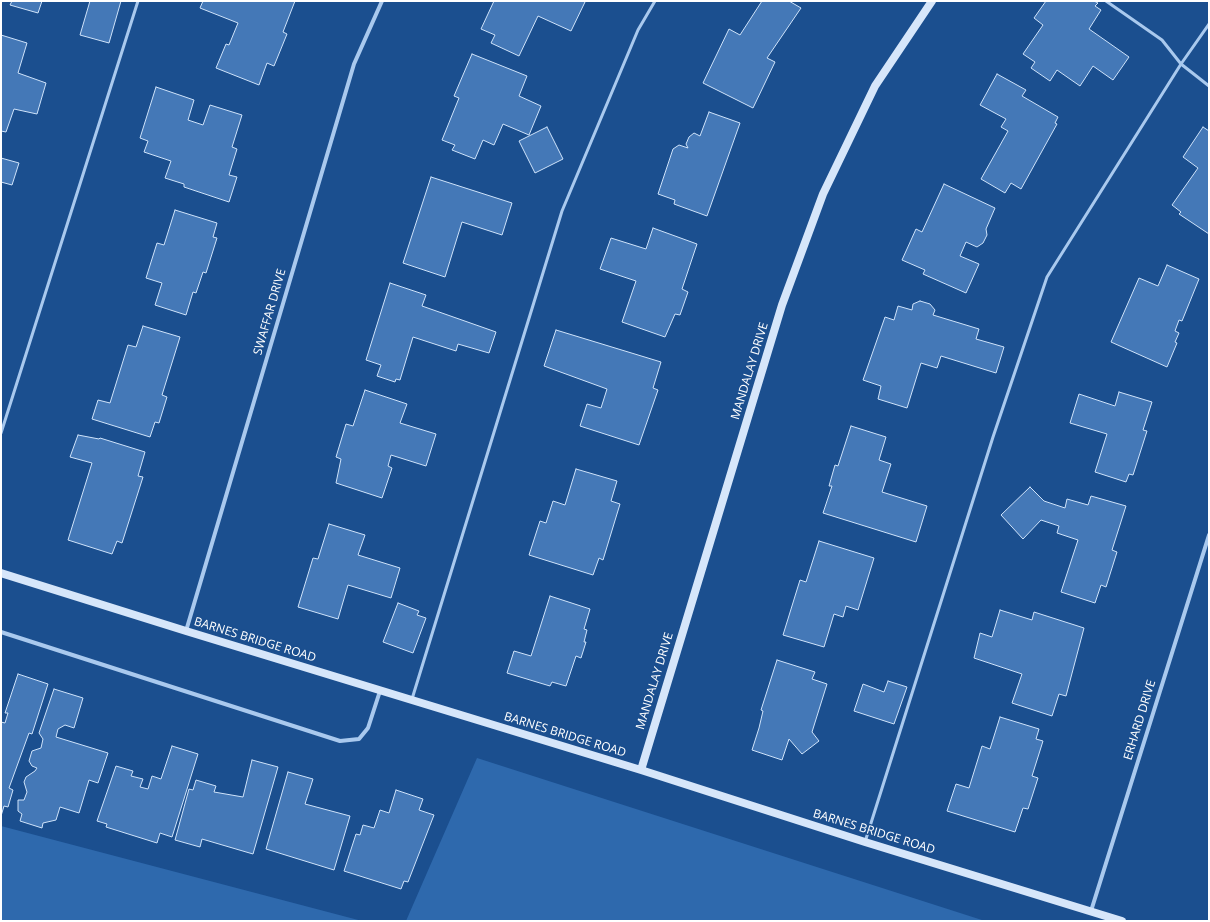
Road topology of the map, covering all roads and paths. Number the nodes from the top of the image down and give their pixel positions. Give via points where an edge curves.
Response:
1 (138, 1) edge
2 (382, 1) edge
3 (655, 1) edge
4 (932, 1) edge
5 (1106, 1) edge
6 (1209, 24) edge
7 (1181, 64) junction
8 (1209, 86) edge
9 (1, 433) edge
10 (1209, 534) edge
11 (1, 573) edge
12 (186, 631) junction
13 (1, 632) edge
14 (380, 691) junction
15 (411, 700) junction
16 (641, 770) junction
17 (865, 842) junction
18 (1091, 911) junction
19 (1122, 921) edge

1 - 9 lane
2 - 12 street, SWAFFAR DRIVE via 354,64
3 - 15 lane via 638,30 562,211
4 - 16 street, MANDALAY DRIVE via 875,86 823,194 782,305
5 - 7 lane via 1162,40
6 - 7 lane
7 - 8 lane
7 - 17 lane via 1047,277 993,437
10 - 18 street, ERHARD DRIVE
11 - 12 street, BARNES BRIDGE ROAD
12 - 14 street, BARNES BRIDGE ROAD
13 - 14 street via 340,741 359,739 368,728
14 - 15 street, BARNES BRIDGE ROAD
15 - 16 street, BARNES BRIDGE ROAD
16 - 17 street, BARNES BRIDGE ROAD
17 - 18 street, BARNES BRIDGE ROAD
18 - 19 street, BARNES BRIDGE ROAD

